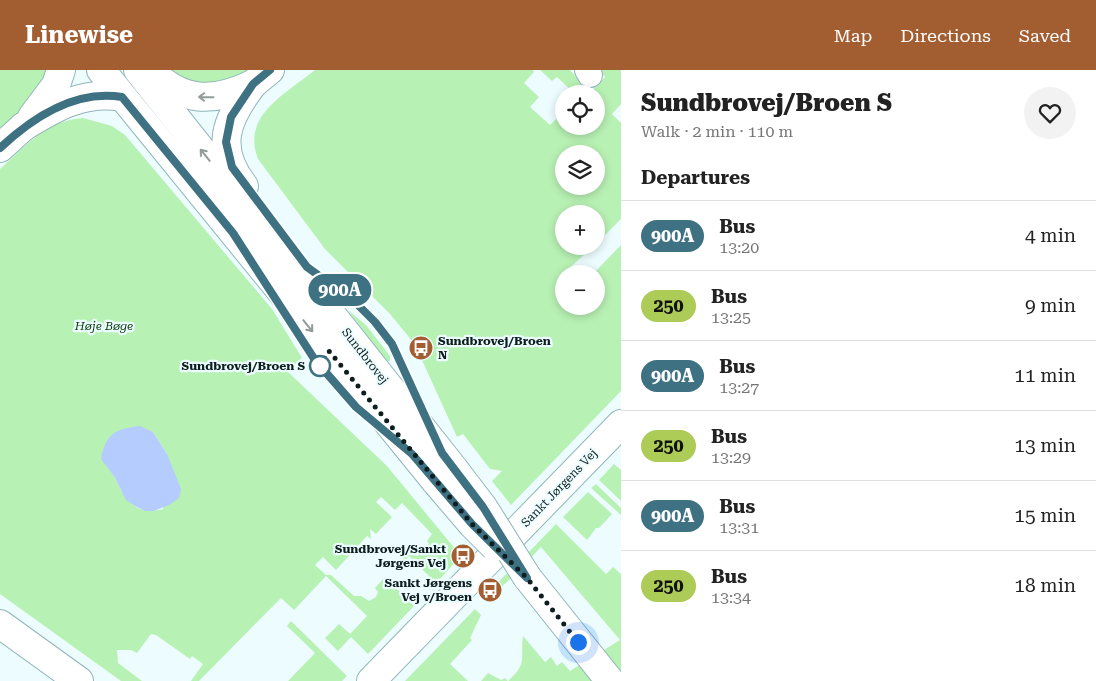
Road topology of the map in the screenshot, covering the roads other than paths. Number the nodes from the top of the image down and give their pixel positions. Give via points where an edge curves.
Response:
1 (61, 70) edge
2 (101, 70) edge
3 (138, 70) edge
4 (150, 70) edge
5 (261, 77) edge
6 (122, 97) junction
7 (23, 127) junction
8 (0, 148) edge
9 (621, 424) edge
10 (444, 468) junction
11 (501, 548) junction
12 (0, 624) edge
13 (564, 625) dead end
14 (79, 681) edge
15 (371, 681) edge
16 (610, 681) edge

1 - 7 main road via 56,85
2 - 6 main road, Sundbrovej
10 -> 3 main road, Sundbrovej
5 -> 4 main road via 215,97 195,97 173,89
5 - 10 main road via 235,109 228,126 226,150 232,167 383,366
6 - 7 main road via 99,95 68,102
6 -> 10 main road, Sundbrovej
7 - 8 main road
9 - 11 main road, Sankt Jørgens Vej
10 - 16 main road, Sundbrovej, bridge via 483,507 527,578
11 - 13 main road
11 - 15 main road, Sankt Jørgens Vej
12 - 14 main road

